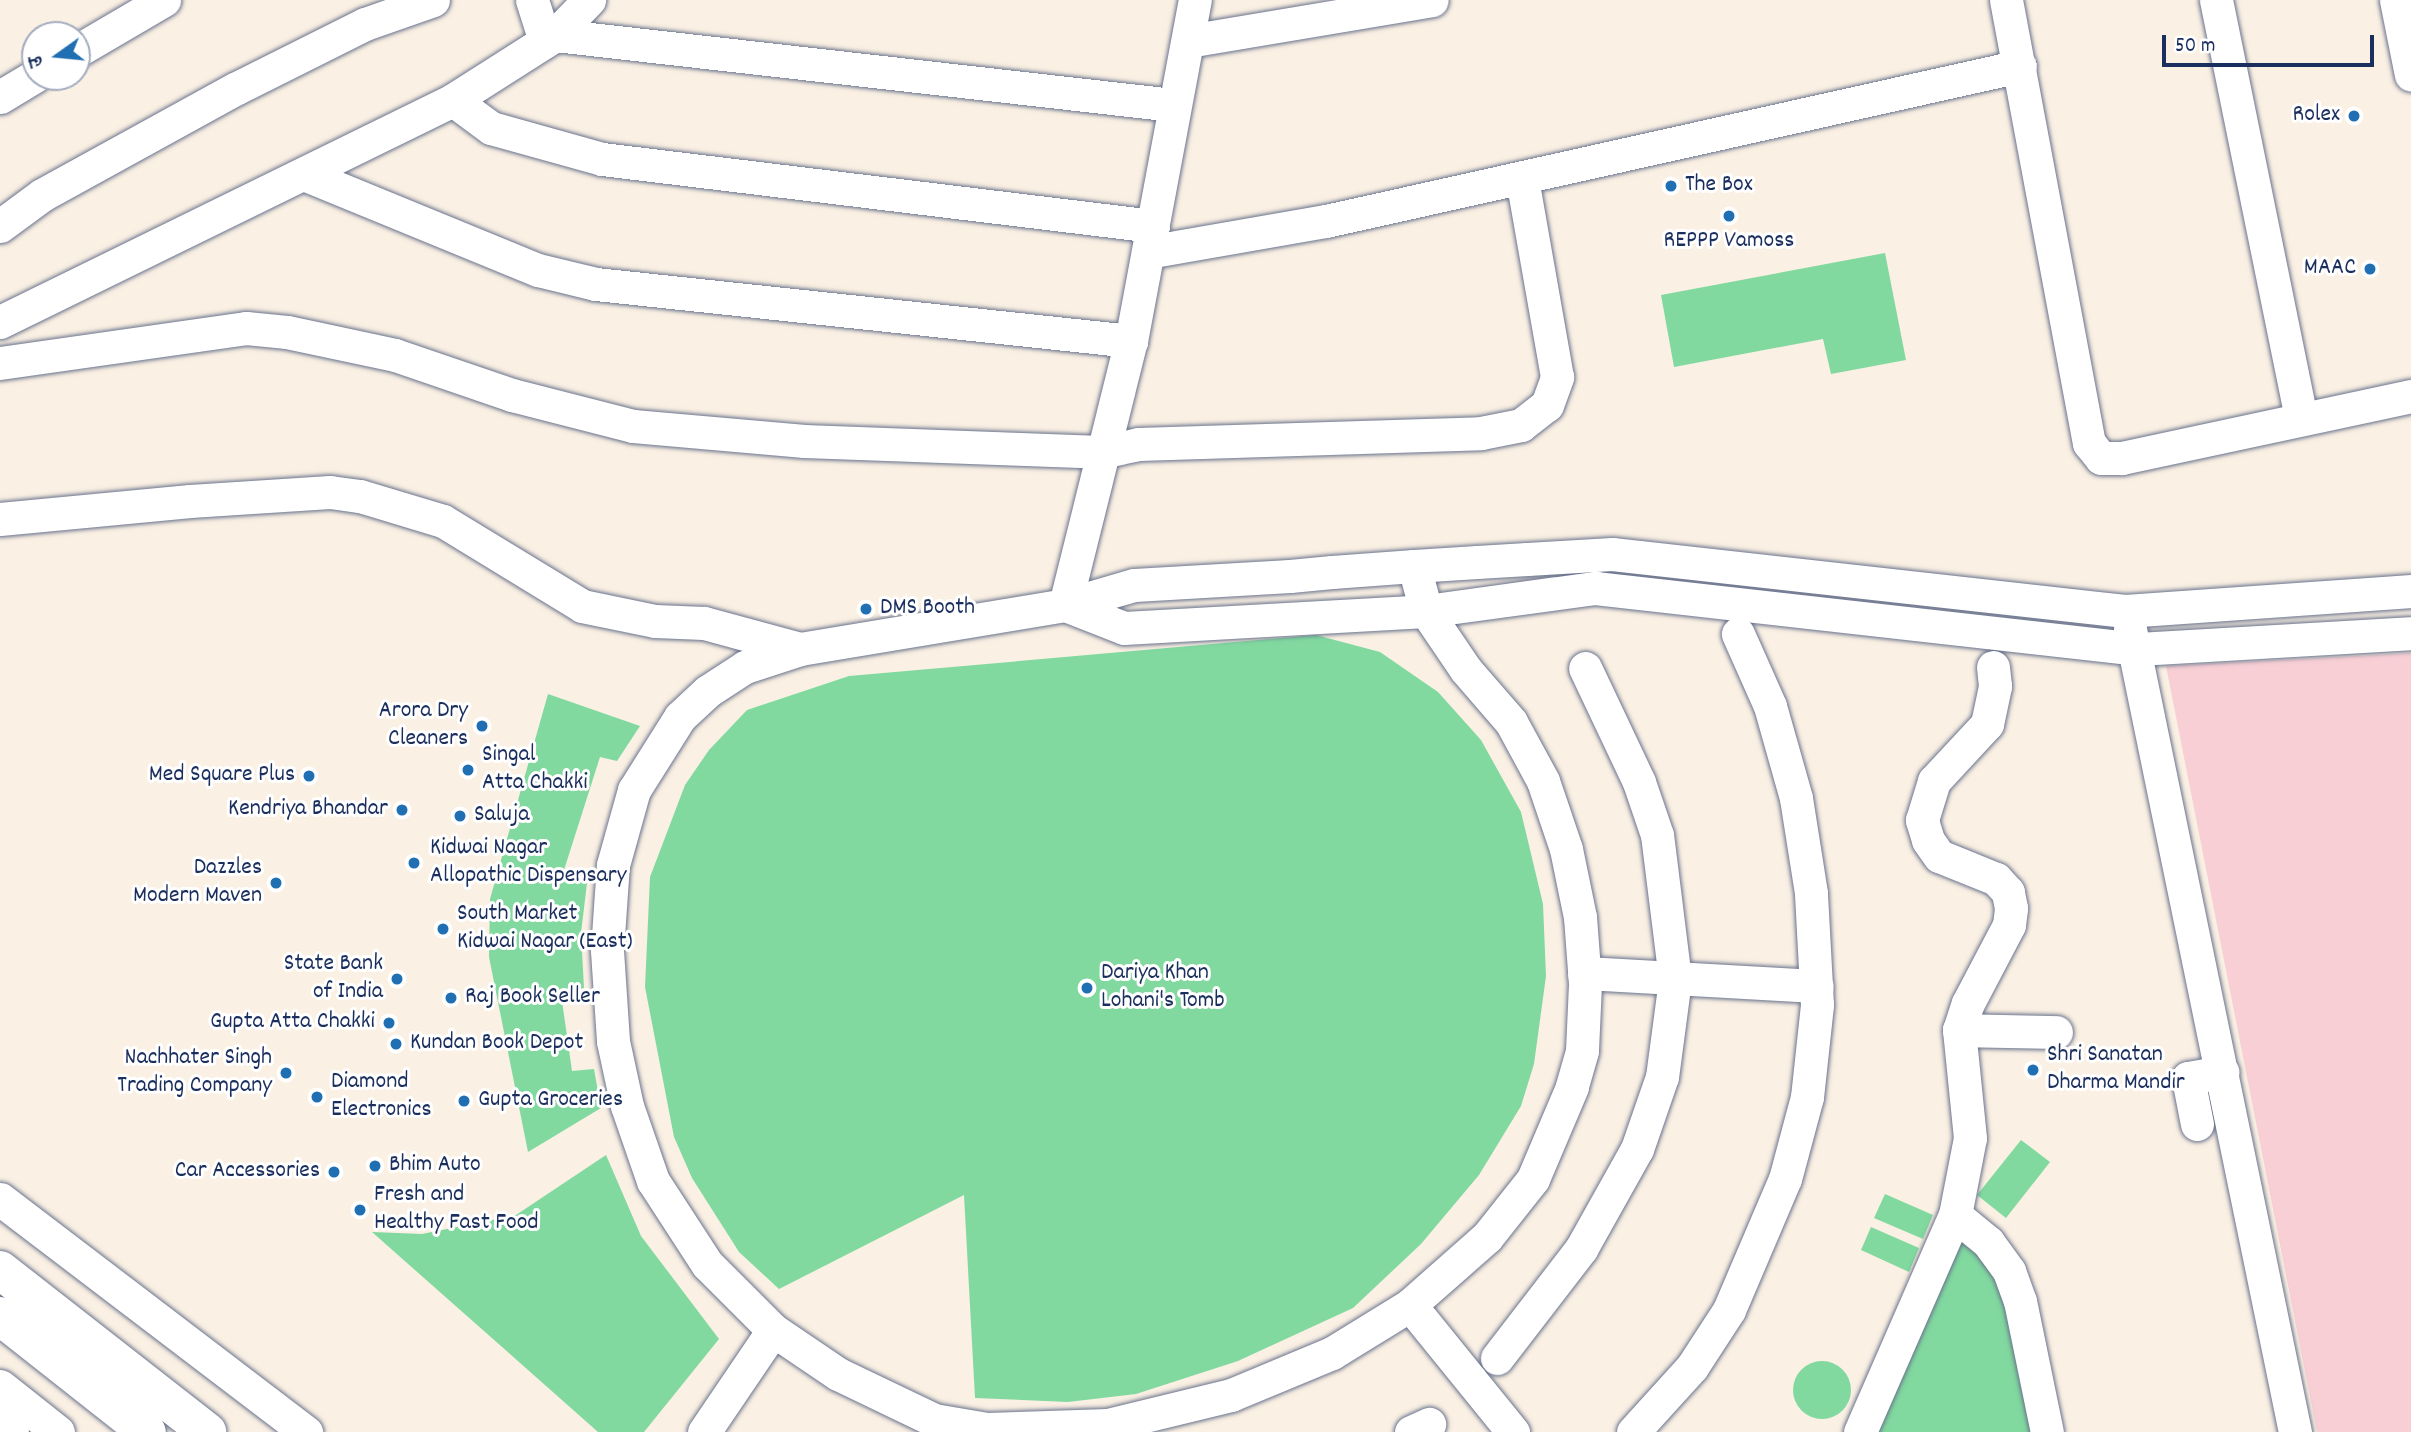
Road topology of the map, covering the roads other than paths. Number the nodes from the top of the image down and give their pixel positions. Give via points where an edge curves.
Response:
1 (164, 0) edge
2 (433, 0) edge
3 (533, 0) edge
4 (589, 0) edge
5 (1195, 0) edge
6 (1432, 0) edge
7 (2006, 0) edge
8 (2216, 0) edge
9 (2396, 0) edge
10 (550, 38) junction
11 (1188, 41) junction
12 (91, 43) edge
13 (2020, 66) junction
14 (2411, 75) edge
15 (21, 84) edge
16 (0, 97) edge
17 (453, 100) junction
18 (1173, 105) junction
19 (306, 175) junction
20 (1522, 178) junction
21 (0, 226) edge
22 (1150, 239) junction
23 (0, 323) edge
24 (1131, 341) junction
25 (0, 363) edge
26 (2411, 396) edge
27 (2301, 416) junction
28 (1101, 452) junction
29 (0, 519) edge
30 (1413, 566) junction
31 (2411, 591) edge
32 (1065, 605) junction
33 (1426, 611) junction
34 (2125, 611) junction
35 (1738, 634) dead end
36 (2411, 634) edge
37 (800, 649) junction
38 (2137, 649) junction
39 (1993, 667) dead end
40 (1585, 668) dead end
41 (1584, 972) junction
42 (1675, 979) junction
43 (1817, 986) junction
44 (1959, 1030) junction
45 (2056, 1032) dead end
46 (2222, 1072) junction
47 (2197, 1124) dead end
48 (0, 1199) edge
49 (1955, 1215) junction
50 (0, 1270) edge
51 (1410, 1304) junction
52 (0, 1316) edge
53 (773, 1330) junction
54 (1497, 1357) dead end
55 (0, 1385) edge
56 (1193, 1420) edge
57 (0, 1423) edge
58 (12, 1432) edge
59 (58, 1432) edge
60 (147, 1432) edge
61 (207, 1432) edge
62 (306, 1432) edge
63 (704, 1432) edge
64 (1513, 1432) edge
65 (1633, 1432) edge
66 (1860, 1432) edge
67 (2047, 1432) edge
68 (2295, 1432) edge

1 - 12 street
2 - 21 street via 365,24 237,88 41,195
3 - 10 street
4 - 10 street
5 - 11 street
6 - 11 street
7 - 13 street
8 - 27 street
9 - 14 street
10 - 17 street
10 - 18 street
11 - 18 street
13 - 20 street
13 - 27 street via 2089,443 2101,458 2122,458
15 - 16 street
17 - 19 street
17 - 22 street via 491,128 602,159
18 - 22 street
19 - 23 street
19 - 24 street via 538,270 596,284
20 - 22 street via 1326,221
20 - 28 street via 1557,377 1547,405 1521,425 1481,433 1138,444
22 - 24 street
24 - 28 street
25 - 28 street via 18,364 246,328 395,355 556,408 633,426 804,441
26 - 27 street
28 - 32 street
29 - 37 street via 330,492 360,496 443,521 582,606 655,621 704,623
30 - 32 street via 1134,585
30 - 33 street
30 - 34 street via 1612,554
31 - 34 street
32 - 33 street via 1124,628
32 - 37 street
33 - 38 street via 1595,588
33 - 41 street via 1466,670 1511,722 1543,781 1566,849 1580,917
34 - 38 street
35 - 43 street via 1770,706 1796,798 1811,893
36 - 38 street
37 - 53 street via 745,667 708,691 656,750 634,790 622,828 608,904 613,1041 627,1106 653,1181 707,1264
38 - 46 street
39 - 44 street via 1995,686 1987,724 1934,781 1922,820 1939,856 1996,879 2008,892 2011,908 2009,925
40 - 42 street via 1639,782 1657,835
41 - 42 street
41 - 51 street via 1582,1051 1549,1149 1533,1178 1487,1237
42 - 43 street
42 - 54 street via 1662,1077 1637,1149 1581,1249
43 - 65 street via 1806,1104 1762,1242 1729,1310 1692,1367
44 - 45 street
44 - 49 street via 1970,1138
46 - 47 street via 2188,1078
46 - 68 street
48 - 62 street
49 - 66 street
49 - 67 street via 1988,1242 2009,1271 2020,1301
50 - 61 highway
51 - 56 street via 1291,1372
51 - 64 street
52 - 60 highway
53 - 56 street via 838,1374 934,1420 987,1429 1047,1429
53 - 63 street
55 - 59 street
57 - 58 street

